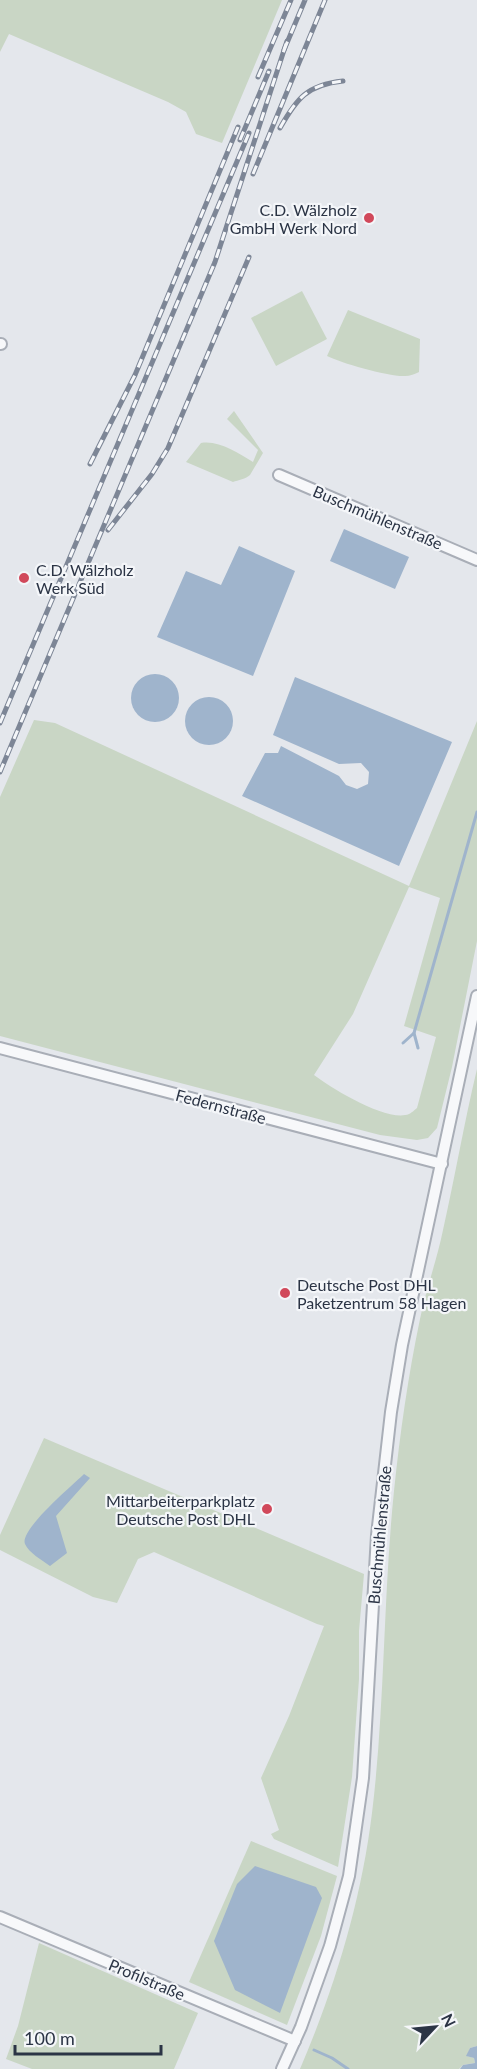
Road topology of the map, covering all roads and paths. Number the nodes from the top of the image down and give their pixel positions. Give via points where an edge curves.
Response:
1 (279, 475) dead end
2 (477, 560) edge
3 (477, 996) edge
4 (0, 1048) edge
5 (442, 1164) junction
6 (0, 1917) edge
7 (295, 2041) junction
8 (282, 2069) edge

1 - 2 street, Buschmühlenstraße
3 - 5 street, Buschmühlenstraße
4 - 5 street, Federnstraße
5 - 7 street, Buschmühlenstraße via 391,1412 376,1544 363,1778 349,1876 330,1946
6 - 7 street, Profilstraße
7 - 8 street, Buschmühlenstraße

